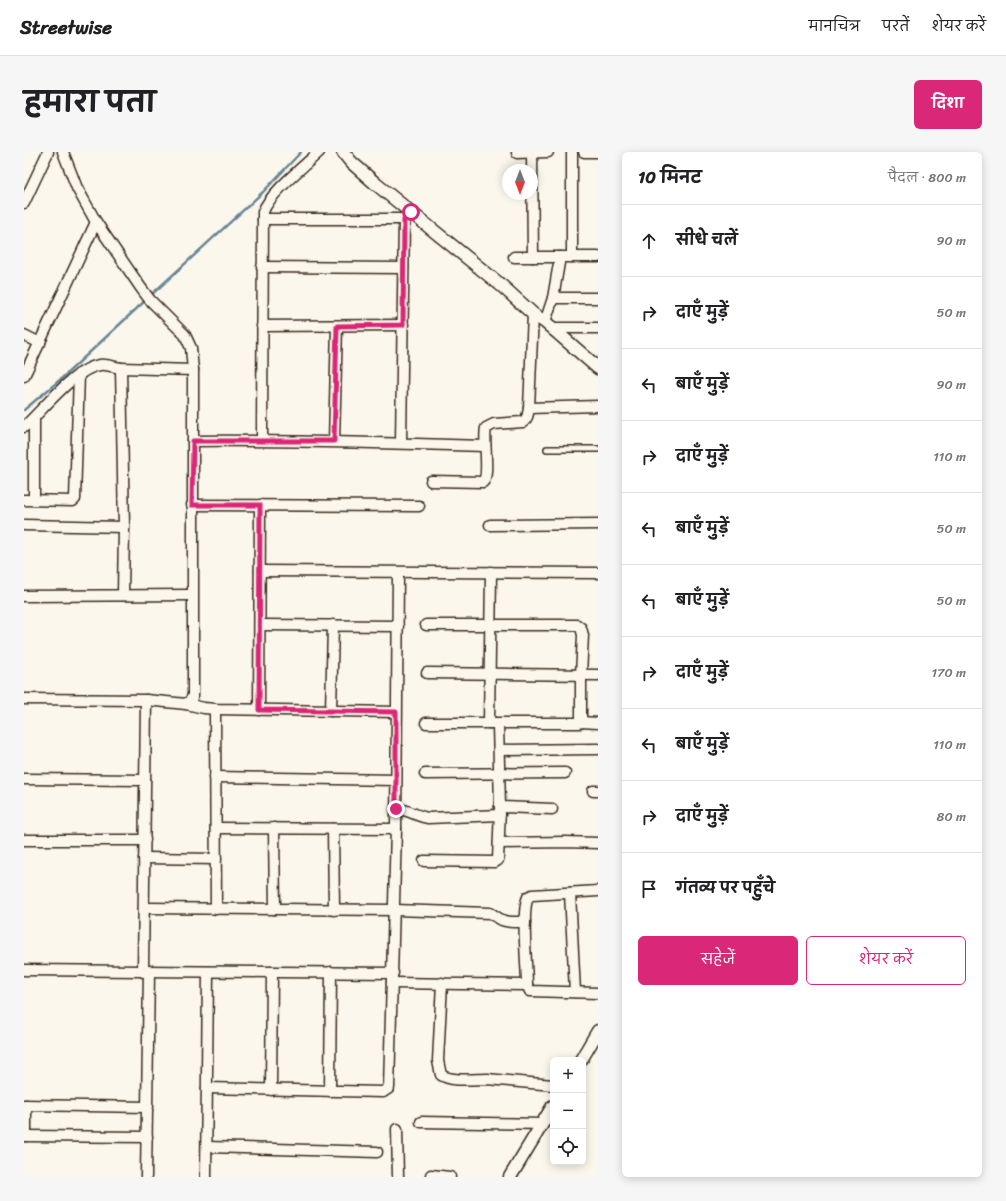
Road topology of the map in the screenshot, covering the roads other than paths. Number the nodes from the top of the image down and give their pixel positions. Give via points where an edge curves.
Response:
1 (48, 152) edge
2 (63, 152) edge
3 (319, 152) edge
4 (343, 152) edge
5 (532, 152) edge
6 (548, 152) edge
7 (572, 152) edge
8 (584, 152) edge
9 (598, 152) edge
10 (517, 153) dead end
11 (24, 203) edge
12 (407, 215) junction
13 (263, 219) junction
14 (96, 222) junction
15 (514, 257) dead end
16 (533, 257) junction
17 (560, 257) junction
18 (572, 257) junction
19 (598, 257) edge
20 (262, 267) junction
21 (403, 268) junction
22 (553, 298) junction
23 (598, 298) edge
24 (533, 314) junction
25 (403, 325) junction
26 (548, 325) junction
27 (262, 326) junction
28 (337, 326) junction
29 (598, 328) edge
30 (24, 335) edge
31 (40, 343) junction
32 (121, 368) junction
33 (598, 368) edge
34 (193, 370) junction
35 (79, 374) junction
36 (24, 376) edge
37 (598, 406) edge
38 (529, 408) junction
39 (34, 418) junction
40 (24, 427) edge
41 (262, 440) junction
42 (193, 441) junction
43 (334, 441) junction
44 (402, 443) junction
45 (485, 446) junction
46 (547, 449) dead end
47 (598, 449) edge
48 (431, 481) dead end
49 (29, 500) edge
50 (192, 505) junction
51 (260, 505) junction
52 (419, 506) dead end
53 (598, 524) edge
54 (24, 525) edge
55 (490, 525) dead end
56 (124, 527) junction
57 (260, 571) junction
58 (491, 572) junction
59 (398, 573) junction
60 (598, 573) edge
61 (24, 596) edge
62 (123, 596) junction
63 (192, 596) junction
64 (260, 625) junction
65 (426, 625) dead end
66 (333, 626) junction
67 (398, 626) junction
68 (490, 626) junction
69 (427, 673) dead end
70 (489, 674) junction
71 (581, 675) junction
72 (598, 675) edge
73 (24, 699) edge
74 (146, 700) junction
75 (186, 704) junction
76 (215, 709) junction
77 (259, 710) junction
78 (331, 711) junction
79 (396, 712) junction
80 (581, 722) junction
81 (426, 723) dead end
82 (494, 723) junction
83 (598, 723) edge
84 (598, 749) edge
85 (499, 750) junction
86 (500, 773) junction
87 (565, 773) dead end
88 (425, 774) dead end
89 (215, 777) junction
90 (24, 779) edge
91 (145, 780) junction
92 (395, 780) junction
93 (552, 808) dead end
94 (396, 809) junction
95 (500, 811) junction
96 (216, 828) junction
97 (274, 828) junction
98 (333, 829) junction
99 (396, 829) junction
100 (24, 840) edge
101 (145, 840) junction
102 (499, 843) junction
103 (598, 843) edge
104 (144, 858) junction
105 (216, 859) junction
106 (424, 861) dead end
107 (598, 892) edge
108 (570, 893) junction
109 (144, 908) junction
110 (216, 909) junction
111 (275, 909) junction
112 (334, 910) junction
113 (394, 910) junction
114 (525, 922) junction
115 (24, 970) edge
116 (146, 972) junction
117 (208, 972) junction
118 (272, 972) junction
119 (330, 972) junction
120 (392, 978) junction
121 (442, 983) junction
122 (527, 985) junction
123 (575, 992) junction
124 (598, 993) edge
125 (598, 1031) edge
126 (583, 1057) edge
127 (550, 1084) edge
128 (207, 1088) junction
129 (271, 1090) junction
130 (330, 1091) junction
131 (25, 1105) edge
132 (148, 1107) junction
133 (550, 1111) edge
134 (421, 1122) dead end
135 (542, 1124) junction
136 (397, 1129) dead end
137 (25, 1136) edge
138 (147, 1137) junction
139 (207, 1147) junction
140 (377, 1152) dead end
141 (431, 1175) dead end
142 (146, 1177) edge
143 (206, 1177) edge
144 (398, 1177) edge
145 (450, 1177) edge
146 (510, 1177) edge

1 - 11 street
2 - 14 street
3 - 13 street via 274,193 266,204
4 - 12 street
5 - 6 street
5 - 10 street
5 - 16 street
7 - 18 street
8 - 9 street
12 - 13 street
12 - 21 street
12 - 24 street via 502,286
13 - 20 street
14 - 31 street
14 - 34 street via 150,300 185,335 191,348
15 - 16 street
16 - 17 street
17 - 18 street
17 - 22 street
18 - 19 street
20 - 21 street
20 - 27 street
21 - 25 street
22 - 23 street
22 - 26 street
24 - 26 street
24 - 38 street
25 - 28 street
25 - 44 street
26 - 29 street
26 - 33 street
27 - 28 street
27 - 41 street
28 - 43 street
30 - 31 street
31 - 36 street
32 - 34 street
32 - 35 street via 93,366
32 - 56 street
34 - 42 street
35 - 39 street
35 - 49 street via 75,499
37 - 38 street
38 - 45 street via 528,417 523,422 489,426 486,430
39 - 40 street
39 - 49 street
41 - 42 street
41 - 43 street
42 - 50 street
43 - 44 street
44 - 45 street
45 - 48 street via 486,476 483,482
46 - 47 lane
50 - 51 street
50 - 63 street
51 - 52 street
51 - 57 street
53 - 55 street
54 - 56 street
56 - 62 street
57 - 59 street
57 - 64 street
58 - 59 street
58 - 60 street
58 - 68 street
59 - 67 street
61 - 62 street
62 - 63 street
63 - 75 street via 193,695
64 - 66 street
64 - 77 street
65 - 68 street
66 - 67 street
66 - 78 street
67 - 79 street
68 - 70 street
68 - 71 street via 576,625 581,628 583,635
69 - 70 street
70 - 71 street
70 - 82 street
71 - 72 street
71 - 80 street
73 - 74 street
74 - 75 street
74 - 91 street
75 - 76 street
76 - 77 street
76 - 89 street
77 - 78 street
78 - 79 street
79 - 92 street
80 - 82 street
80 - 83 street
81 - 82 street
82 - 85 street
84 - 85 street
85 - 86 street
86 - 87 street
86 - 88 street
86 - 95 street
89 - 92 street
89 - 96 street
90 - 91 street
91 - 101 street
92 - 94 street
93 - 95 street
94 - 95 street via 428,818
94 - 99 street
95 - 102 street
96 - 97 street
96 - 105 street
97 - 98 street
97 - 111 street
98 - 99 street
98 - 112 street
99 - 113 street
100 - 101 street
101 - 104 street
102 - 103 street
102 - 106 street via 498,860 495,862
104 - 105 street
104 - 109 street
105 - 110 street
107 - 108 street
108 - 114 street via 528,897 525,905
108 - 123 street
109 - 110 street
109 - 116 street
110 - 111 street
111 - 112 street
112 - 113 street
113 - 114 street via 490,913 507,922
113 - 120 street
114 - 122 street
115 - 116 street
116 - 117 street
116 - 132 street
117 - 118 street
117 - 128 street
118 - 119 street
118 - 129 street
119 - 120 street
119 - 130 street
120 - 121 street
120 - 130 street via 389,1088 383,1092
121 - 122 street
121 - 127 street via 438,1061 441,1075 452,1078
122 - 123 street via 532,992
123 - 124 street
125 - 126 street
128 - 129 street
128 - 139 street
129 - 130 street
131 - 132 street
131 - 137 street
132 - 138 street
133 - 135 street
134 - 135 street
135 - 146 street
136 - 144 street
137 - 138 street
138 - 142 street
139 - 140 street
139 - 143 street
141 - 145 street

